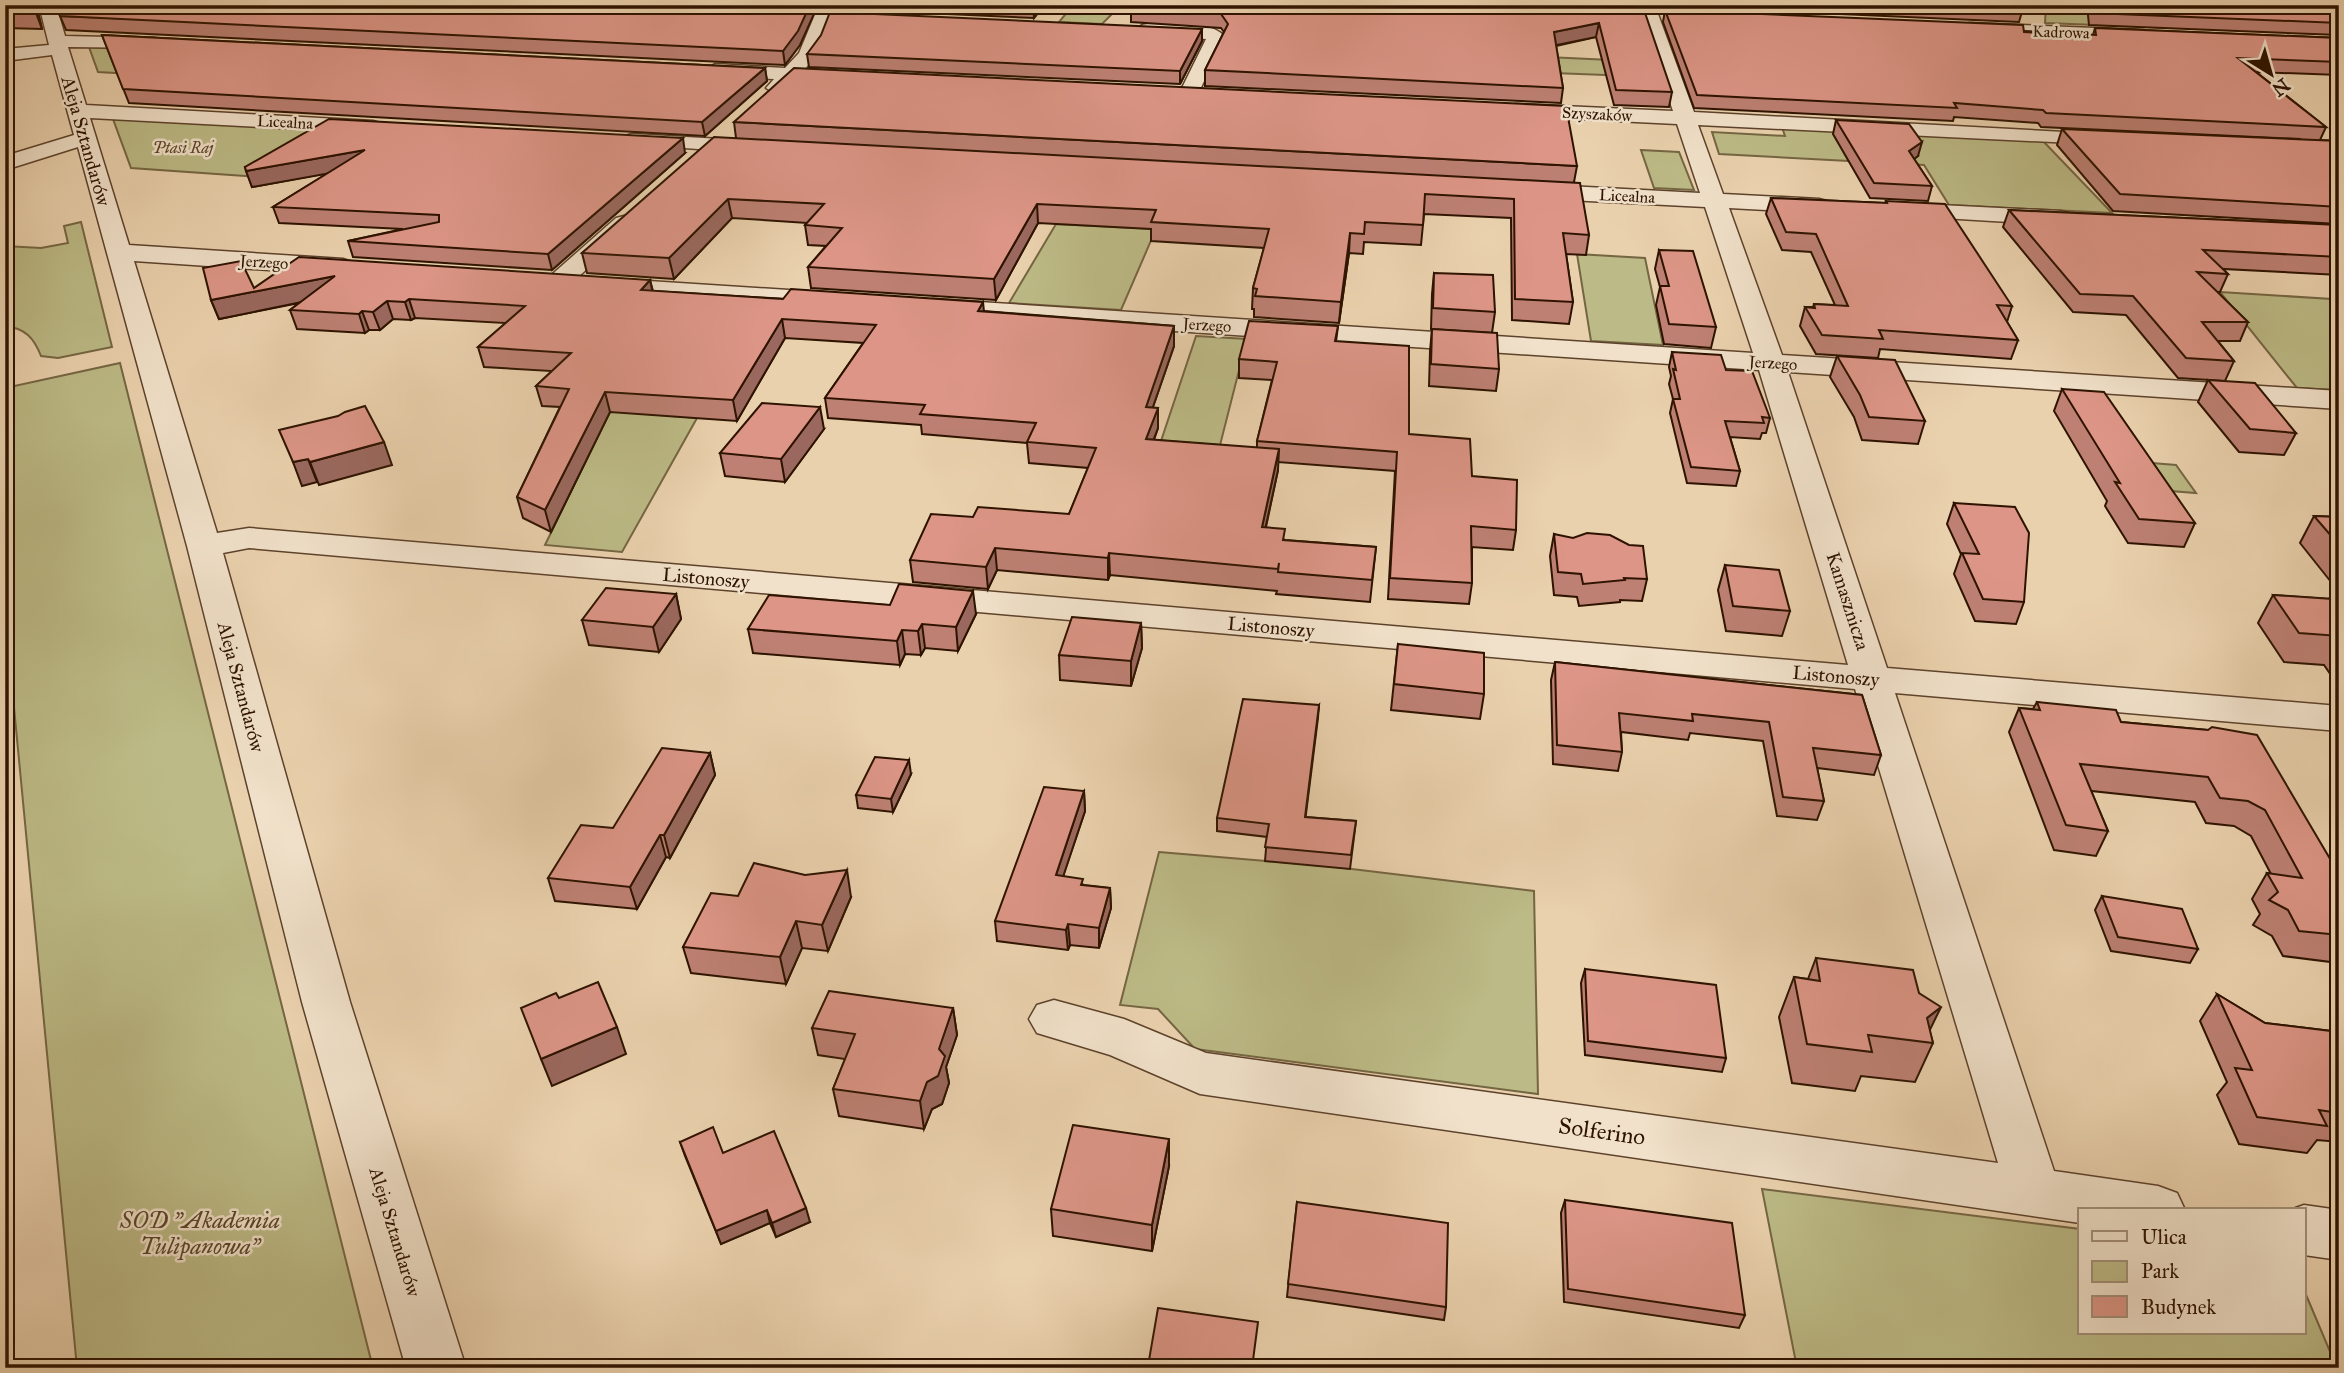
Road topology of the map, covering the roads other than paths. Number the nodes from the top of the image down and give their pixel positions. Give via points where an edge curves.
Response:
1 (47, 5) edge
2 (830, 13) edge
3 (1650, 14) dead end
4 (1951, 27) edge
5 (1126, 29) edge
6 (2163, 36) edge
7 (174, 44) edge
8 (59, 46) junction
9 (5, 55) edge
10 (698, 69) edge
11 (791, 74) junction
12 (860, 78) edge
13 (1216, 95) edge
14 (759, 103) edge
15 (1492, 109) edge
16 (1685, 119) junction
17 (81, 125) junction
18 (395, 128) edge
19 (732, 128) dead end
20 (616, 139) edge
21 (2130, 140) edge
22 (713, 145) junction
23 (782, 148) edge
24 (5, 163) edge
25 (692, 163) edge
26 (1504, 189) edge
27 (1712, 201) junction
28 (1839, 207) edge
29 (640, 209) edge
30 (1881, 209) edge
31 (2089, 220) edge
32 (117, 251) junction
33 (362, 269) edge
34 (529, 281) edge
35 (557, 283) junction
36 (854, 302) edge
37 (909, 306) edge
38 (1771, 363) junction
39 (2339, 400) edge
40 (204, 546) junction
41 (1873, 679) junction
42 (2339, 719) edge
43 (1055, 1018) dead end
44 (2034, 1193) junction
45 (2143, 1208) edge
46 (2306, 1230) edge
47 (2339, 1235) edge
48 (436, 1368) edge

1 - 8 street, Aleja Sztandarów
2 - 11 street
3 - 16 street, Kamasznicza
4 - 6 street, Kadrowa
5 - 13 street via 1215,35 1182,94
7 - 8 street via 82,40
8 - 9 street
8 - 17 street, Aleja Sztandarów
10 - 11 street
11 - 12 street
11 - 14 street
15 - 16 street, Szyszaków
16 - 21 street, Szyszaków
16 - 27 street, Kamasznicza
17 - 18 street, Licealna
17 - 24 street
17 - 32 street, Aleja Sztandarów
19 - 22 street
20 - 22 street
22 - 23 street
22 - 25 street
26 - 27 street, Licealna
27 - 28 street, Licealna
27 - 38 street, Kamasznicza
29 - 35 street
30 - 31 street
32 - 33 street, Jerzego
32 - 40 street, Aleja Sztandarów
34 - 35 street
35 - 36 street
37 - 38 street, Jerzego
38 - 39 street, Jerzego
38 - 41 street, Kamasznicza
40 - 41 street, Listonoszy via 249,538
40 - 48 street, Aleja Sztandarów via 326,1002
41 - 42 street, Listonoszy
41 - 44 street, Kamasznicza
43 - 44 street, Solferino via 1124,1039 1200,1073
44 - 45 street, Solferino
46 - 47 street

